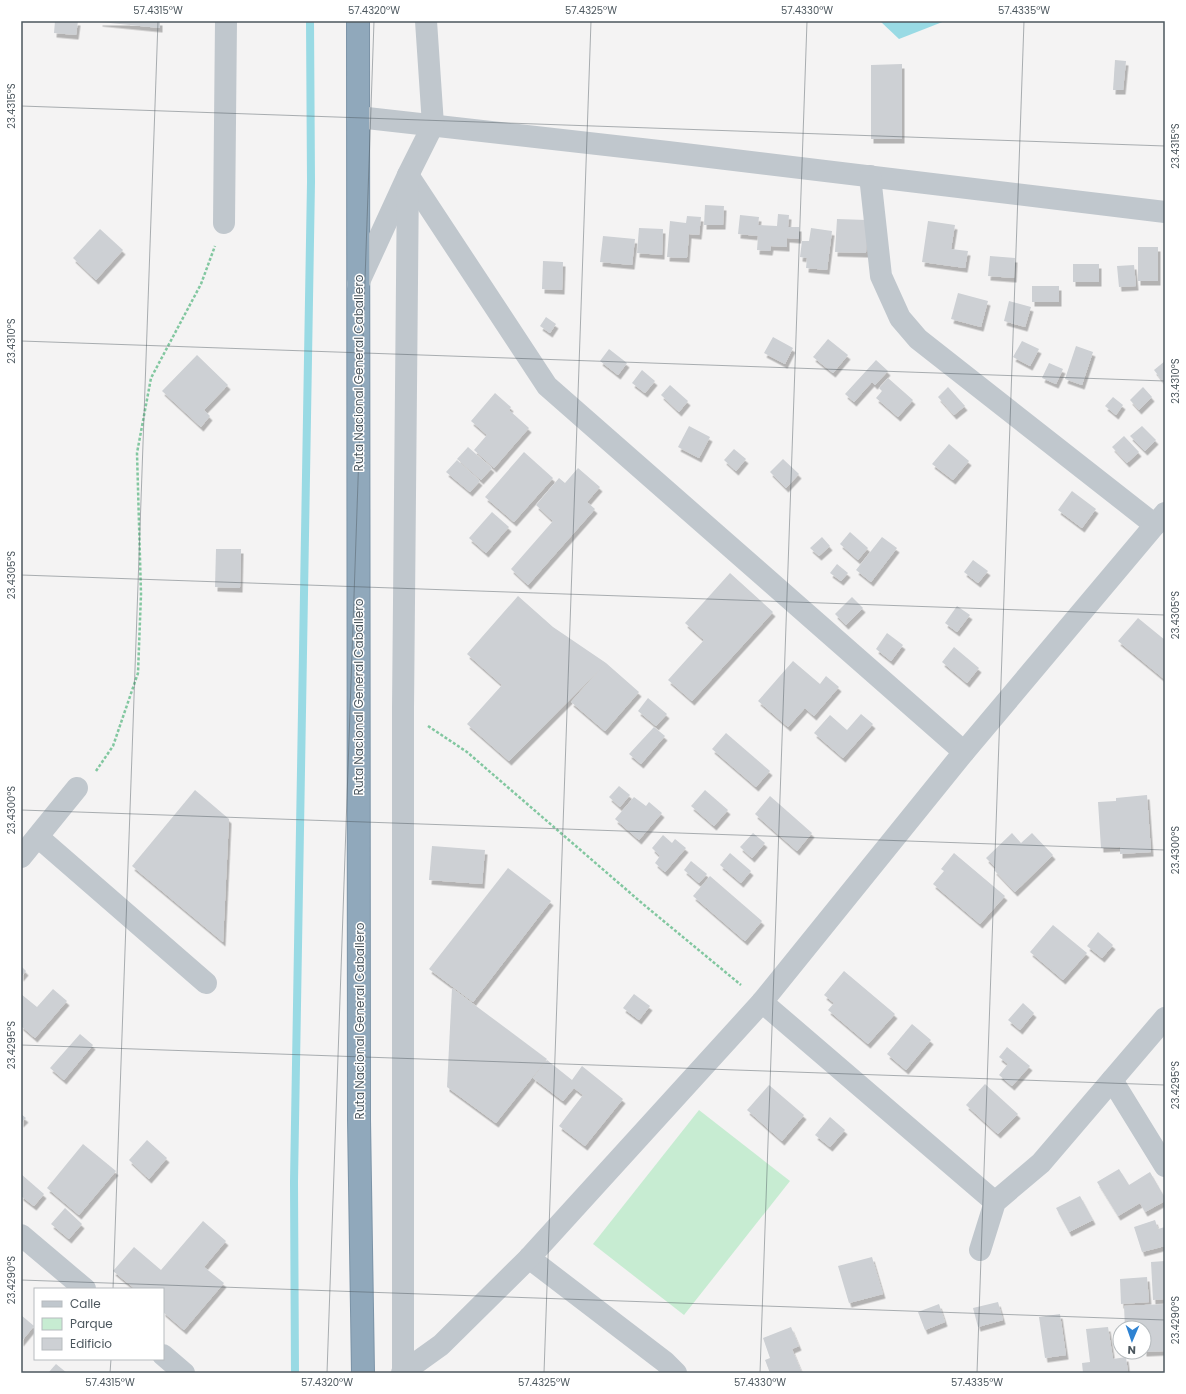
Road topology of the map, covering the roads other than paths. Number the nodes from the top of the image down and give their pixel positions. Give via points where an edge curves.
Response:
1 (226, 21) edge
2 (358, 21) edge
3 (426, 21) edge
4 (358, 117) junction
5 (433, 125) junction
6 (408, 175) junction
7 (870, 176) junction
8 (1165, 212) edge
9 (224, 223) road end
10 (358, 284) junction
11 (1160, 519) edge
12 (964, 752) junction
13 (78, 788) road end
14 (38, 837) junction
15 (21, 857) edge
16 (206, 983) dead end
17 (762, 1002) junction
18 (1165, 1018) edge
19 (1112, 1080) junction
20 (1165, 1166) edge
21 (995, 1202) junction
22 (21, 1235) edge
23 (980, 1250) dead end
24 (529, 1258) junction
25 (84, 1288) edge
26 (164, 1356) edge
27 (184, 1373) edge
28 (363, 1373) edge
29 (403, 1373) edge
30 (676, 1373) edge

1 - 9 street
2 - 4 highway, Ruta Nacional General Caballero
3 - 5 street
4 - 5 street
4 - 10 highway, Ruta Nacional General Caballero
5 - 6 street
5 - 7 street
6 - 10 street
6 - 12 street via 547,386
6 - 29 street via 403,709
7 - 8 street
7 - 11 street via 881,276 900,318 918,339
10 - 28 highway, Ruta Nacional General Caballero via 359,1120
11 - 12 street
12 - 17 street
13 - 14 street
14 - 15 street
14 - 16 street
17 - 21 street
17 - 24 street
18 - 19 street
19 - 20 street
19 - 21 street via 1041,1163
21 - 23 street
22 - 25 street
24 - 29 street via 441,1345
24 - 30 street
26 - 27 street

